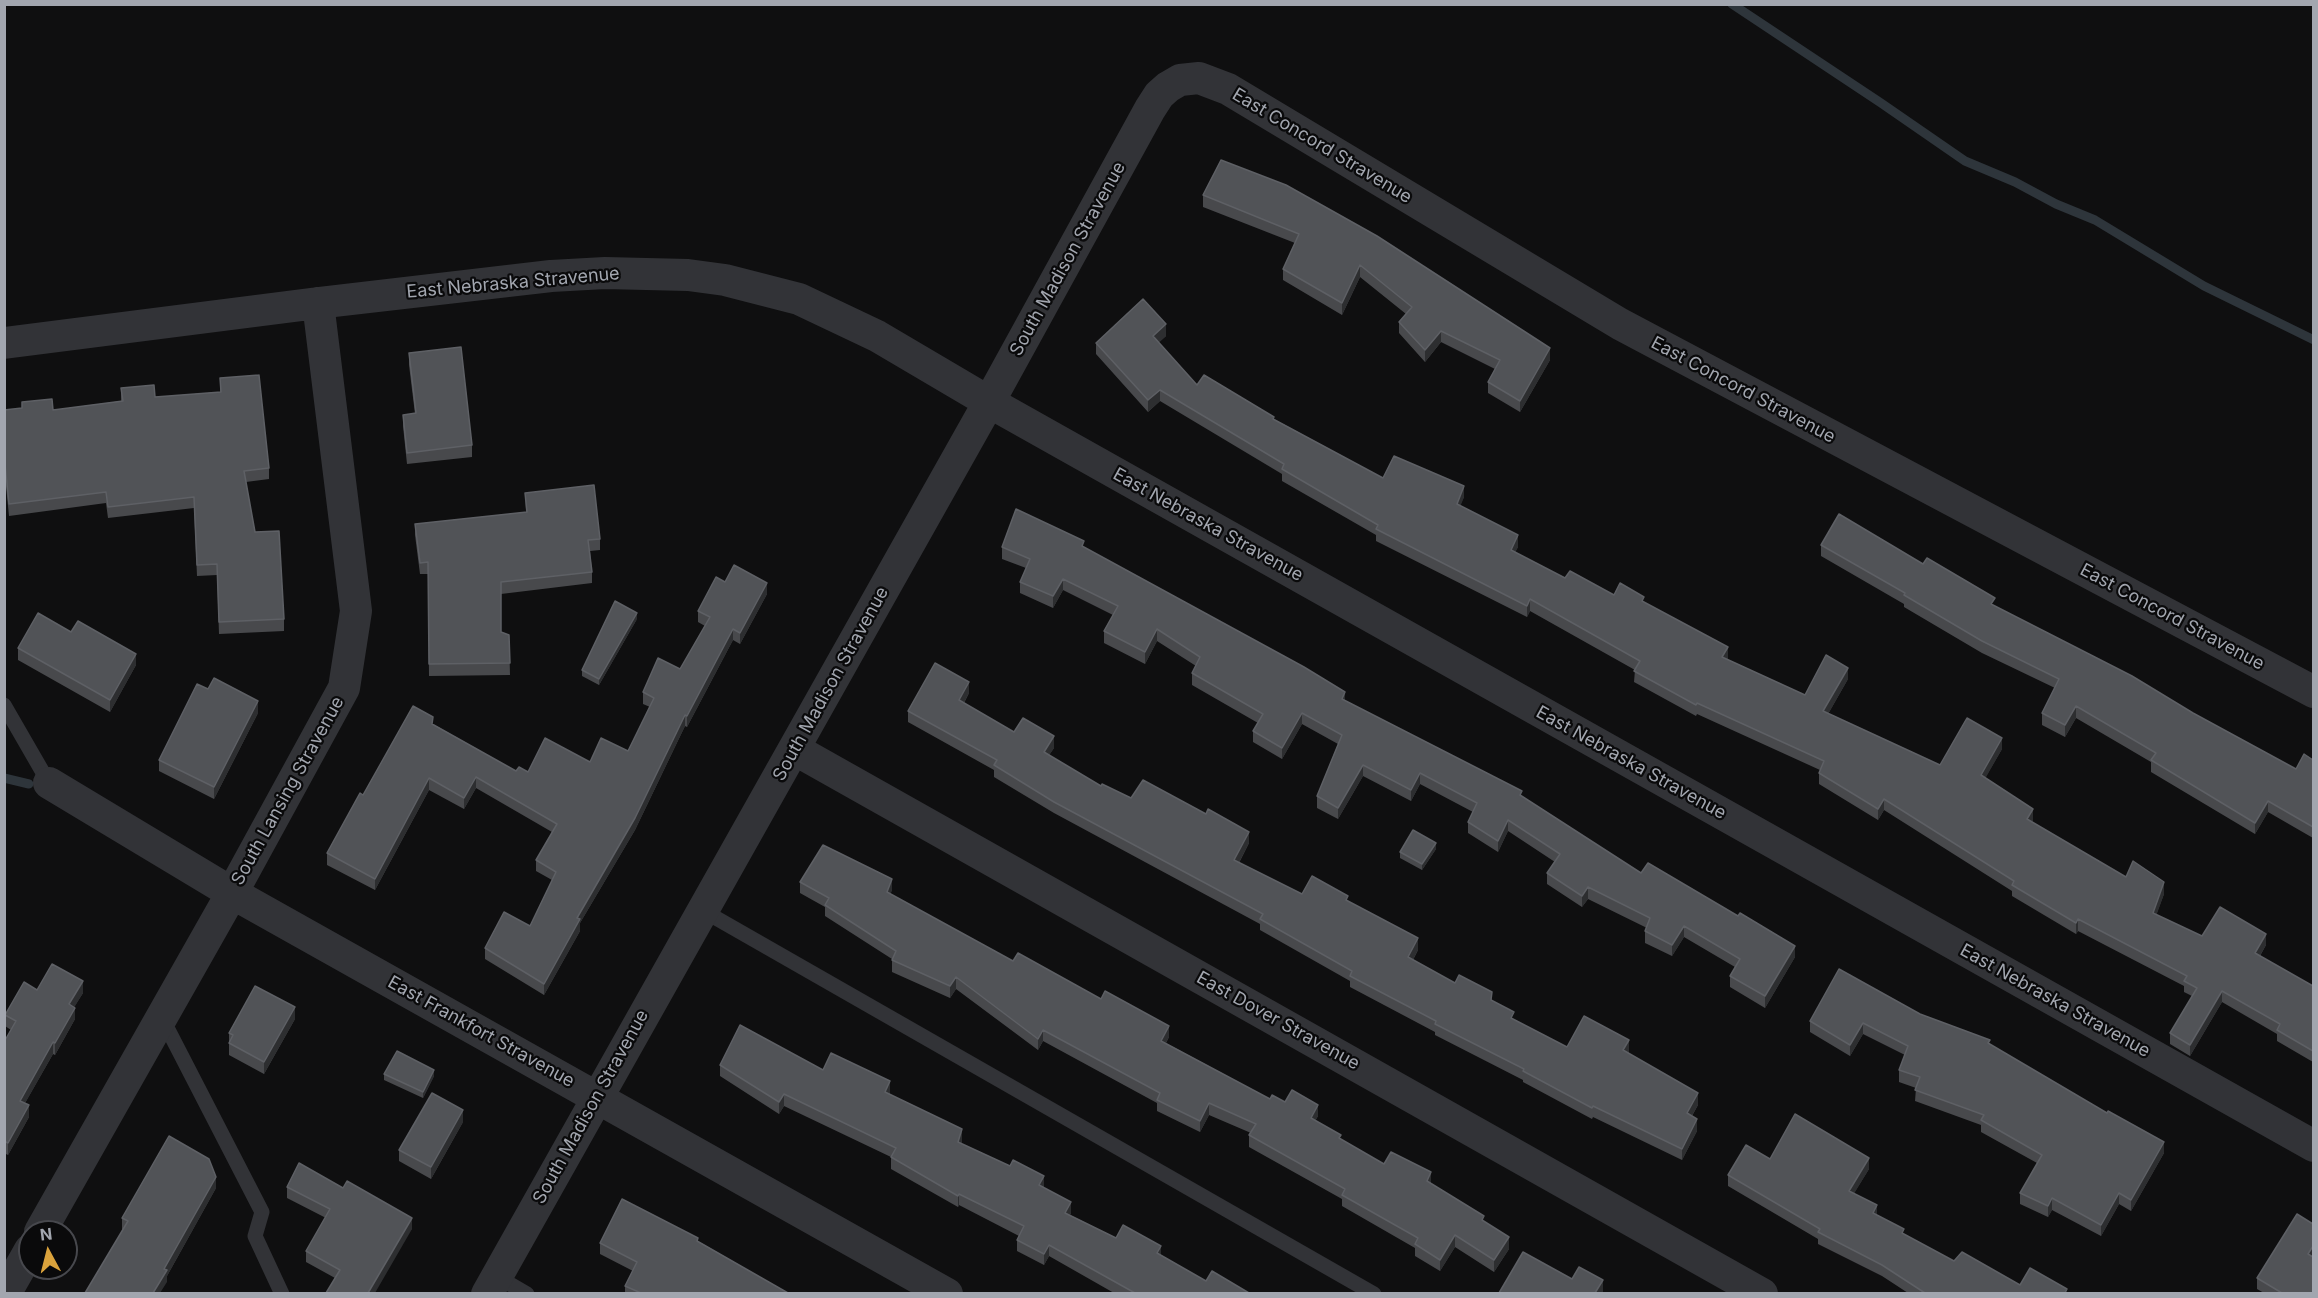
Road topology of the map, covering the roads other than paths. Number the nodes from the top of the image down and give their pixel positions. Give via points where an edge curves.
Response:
1 (1180, 80) joint
2 (318, 303) junction
3 (4, 343) edge
4 (989, 402) junction
5 (2313, 692) edge
6 (4, 705) edge
7 (794, 749) junction
8 (49, 783) joint
9 (232, 893) junction
10 (702, 910) junction
11 (162, 1018) junction
12 (597, 1096) junction
13 (2313, 1146) edge
14 (47, 1220) edge
15 (18, 1271) edge
16 (491, 1285) edge
17 (5, 1293) edge
18 (282, 1293) edge
19 (527, 1293) edge
20 (947, 1293) edge
21 (1374, 1293) edge
22 (1762, 1293) edge

1 - 4 street, South Madison Stravenue via 1159,95 1150,109
1 - 5 street, East Concord Stravenue via 1199,78 1228,89 1620,324
2 - 3 street, East Nebraska Stravenue
2 - 4 street, East Nebraska Stravenue via 594,274 650,273 725,280 799,299 840,317
2 - 9 street, South Lansing Stravenue via 356,611 344,688
4 - 7 street, South Madison Stravenue
4 - 13 street, East Nebraska Stravenue
6 - 8 lane
7 - 10 street, South Madison Stravenue
7 - 22 street, East Dover Stravenue
8 - 9 street, East Frankfort Stravenue
9 - 11 street, South Lansing Stravenue
9 - 12 street, East Frankfort Stravenue
10 - 12 street, South Madison Stravenue
10 - 21 lane
11 - 14 street, South Lansing Stravenue
11 - 18 lane via 262,1212 255,1236
12 - 16 street, South Madison Stravenue
12 - 20 street, East Frankfort Stravenue
15 - 17 street
16 - 19 lane

